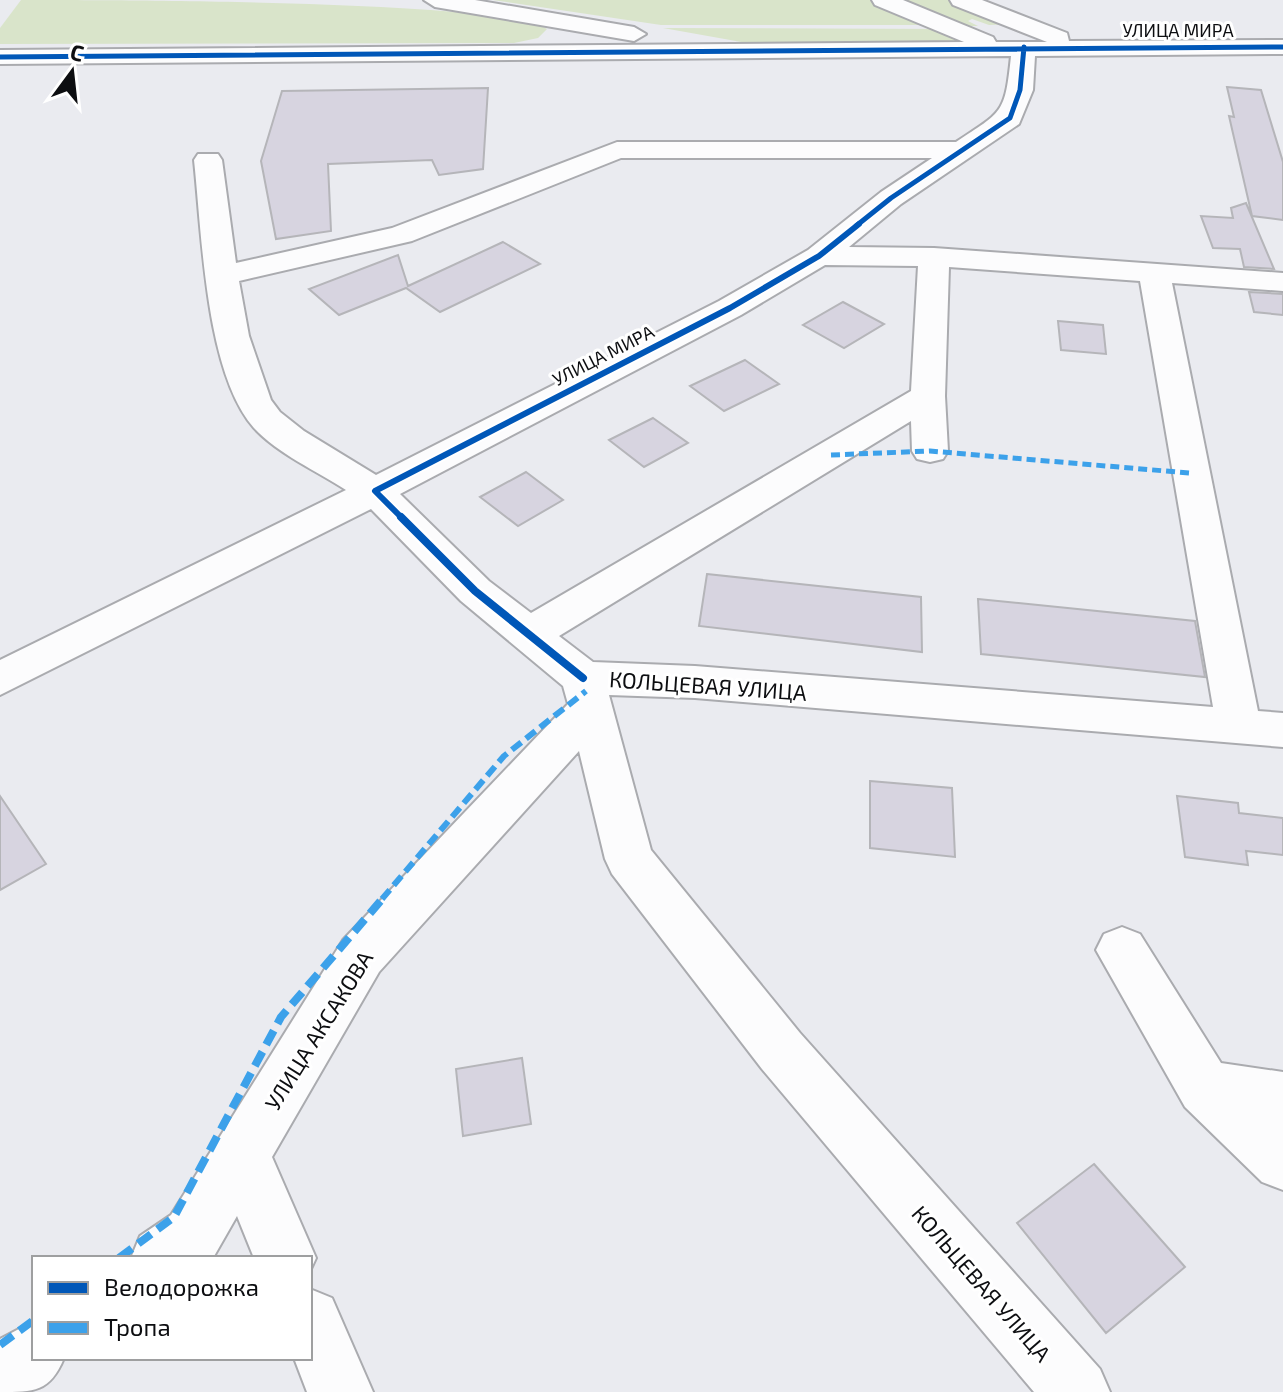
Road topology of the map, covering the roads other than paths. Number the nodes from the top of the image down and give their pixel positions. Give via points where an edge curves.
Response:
1 (435, 0) edge
2 (883, 0) edge
3 (961, 0) edge
4 (473, 3) edge
5 (547, 19) junction
6 (1080, 46) junction
7 (1011, 48) junction
8 (741, 53) junction
9 (1278, 54) edge
10 (538, 55) junction
11 (0, 57) edge
12 (960, 150) junction
13 (208, 160) dead end
14 (819, 256) junction
15 (934, 257) junction
16 (1154, 273) junction
17 (223, 275) junction
18 (1283, 282) edge
19 (928, 396) junction
20 (930, 451) dead end
21 (375, 491) junction
22 (529, 634) junction
23 (0, 679) edge
24 (587, 693) junction
25 (1239, 727) junction
26 (1283, 730) edge
27 (1122, 950) dead end
28 (1205, 1088) junction
29 (1283, 1099) edge
30 (241, 1154) junction
31 (1283, 1161) edge
32 (165, 1256) edge
33 (284, 1256) edge
34 (312, 1325) edge
35 (32, 1354) edge
36 (0, 1378) edge
37 (340, 1392) edge
38 (1077, 1392) edge

1 - 4 street
2 - 7 street
3 - 6 street
4 - 5 street
5 - 8 street
5 - 10 street via 571,30 568,39
6 - 7 street, УЛИЦА МИРА
6 - 9 street, УЛИЦА МИРА
7 - 8 street, УЛИЦА МИРА
7 - 12 street, УЛИЦА МИРА via 1020,90 1010,118
8 - 10 street, УЛИЦА МИРА
10 - 11 street, УЛИЦА МИРА
12 - 14 street, УЛИЦА МИРА
12 - 17 street via 617,150 401,235
13 - 17 street
14 - 15 street
14 - 21 street, УЛИЦА МИРА via 730,308
15 - 16 street
15 - 19 street
16 - 18 street
16 - 25 street
17 - 21 street via 238,354 256,406 268,420
19 - 20 street
19 - 22 street
21 - 22 street via 475,591
21 - 23 street
22 - 24 street
24 - 25 street, КОЛЬЦЕВАЯ УЛИЦА via 695,682
24 - 30 street, УЛИЦА АКСАКОВА via 361,956
24 - 38 street, КОЛЬЦЕВАЯ УЛИЦА via 629,859 781,1051
25 - 26 street, КОЛЬЦЕВАЯ УЛИЦА
27 - 28 street
28 - 29 street
28 - 31 street
30 - 32 street, УЛИЦА АКСАКОВА via 192,1236
30 - 33 street
34 - 37 street
35 - 36 street

